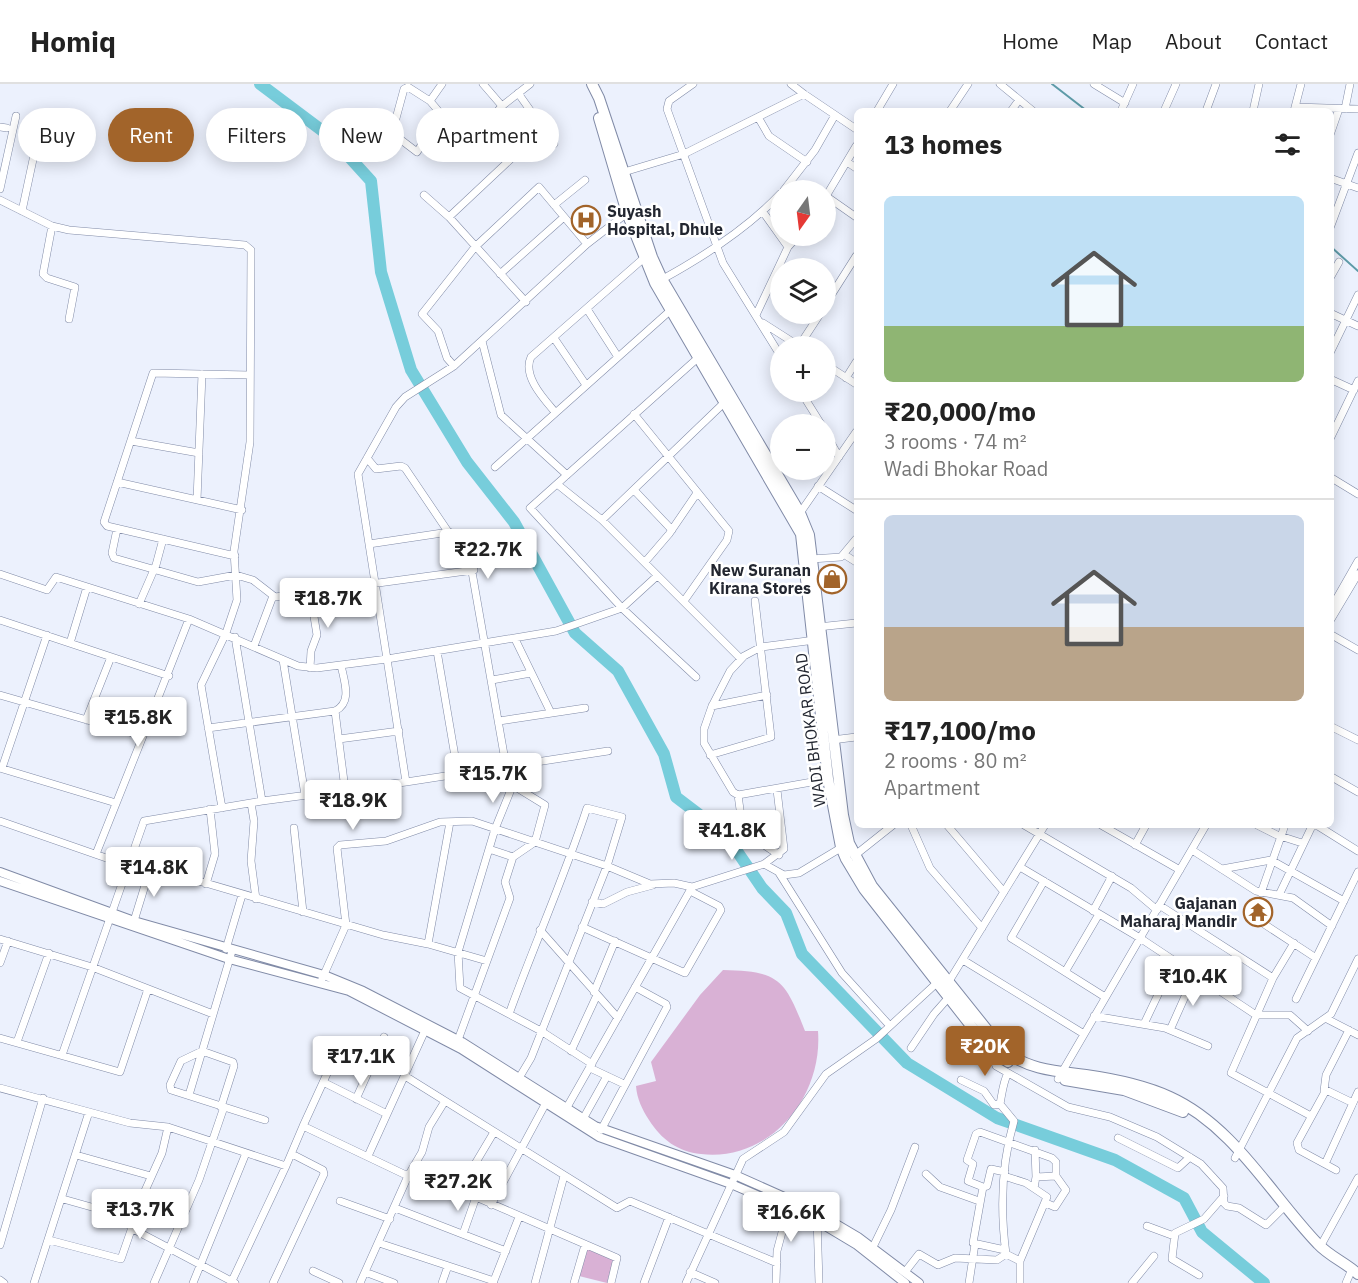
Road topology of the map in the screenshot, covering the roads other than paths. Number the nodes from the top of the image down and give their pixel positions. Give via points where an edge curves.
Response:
1 (442, 84) edge
2 (483, 84) edge
3 (530, 84) edge
4 (584, 84) edge
5 (592, 84) edge
6 (693, 84) edge
7 (791, 84) edge
8 (893, 84) edge
9 (968, 84) edge
10 (1000, 84) edge
11 (1094, 84) edge
12 (1133, 84) edge
13 (1176, 84) edge
14 (1216, 84) edge
15 (1259, 84) edge
16 (1301, 84) edge
17 (1350, 84) edge
18 (1105, 87) edge
19 (518, 93) junction
20 (804, 94) junction
21 (1019, 100) junction
22 (430, 101) junction
23 (1125, 103) junction
24 (502, 106) junction
25 (529, 108) edge
26 (879, 108) edge
27 (952, 108) edge
28 (1013, 108) edge
29 (1030, 108) edge
30 (1122, 108) edge
31 (1165, 108) edge
32 (1207, 108) edge
33 (1254, 108) edge
34 (1294, 108) edge
35 (1334, 109) edge
36 (1342, 109) junction
37 (1358, 110) edge
38 (835, 115) junction
39 (16, 116) dead end
40 (758, 117) junction
41 (1334, 126) edge
42 (854, 128) edge
43 (854, 150) edge
44 (1358, 153) edge
45 (684, 154) junction
46 (32, 162) edge
47 (807, 162) junction
48 (847, 162) junction
49 (854, 167) edge
50 (624, 171) junction
51 (585, 180) dead end
52 (792, 180) edge
53 (836, 180) edge
54 (1334, 180) edge
55 (1346, 184) junction
56 (1358, 188) edge
57 (0, 189) edge
58 (424, 195) dead end
59 (0, 200) edge
60 (836, 204) edge
61 (554, 205) junction
62 (770, 205) edge
63 (22, 211) junction
64 (763, 212) junction
65 (627, 213) junction
66 (854, 216) edge
67 (449, 217) junction
68 (564, 217) junction
69 (1334, 217) edge
70 (52, 226) junction
71 (587, 244) junction
72 (717, 245) junction
73 (788, 247) joint
74 (475, 248) junction
75 (644, 258) junction
76 (854, 259) edge
77 (1339, 262) dead end
78 (1334, 271) edge
79 (500, 274) junction
80 (659, 281) junction
81 (836, 288) edge
82 (1358, 295) edge
83 (526, 302) junction
84 (587, 309) junction
85 (673, 309) junction
86 (756, 315) junction
87 (1334, 315) edge
88 (69, 320) dead end
89 (1346, 320) junction
90 (760, 322) junction
91 (1358, 326) edge
92 (783, 336) edge
93 (554, 338) junction
94 (770, 338) edge
95 (482, 340) junction
96 (1334, 345) edge
97 (700, 355) junction
98 (618, 357) junction
99 (854, 365) edge
100 (454, 366) junction
101 (836, 371) edge
102 (202, 374) junction
103 (250, 375) junction
104 (846, 378) junction
105 (1334, 381) edge
106 (1358, 381) edge
107 (854, 383) edge
108 (586, 385) junction
109 (1354, 390) junction
110 (728, 400) junction
111 (1349, 400) junction
112 (1358, 405) edge
113 (555, 412) junction
114 (634, 414) junction
115 (1334, 432) edge
116 (854, 435) edge
117 (526, 438) junction
118 (131, 441) junction
119 (836, 452) edge
120 (199, 453) junction
121 (839, 457) junction
122 (367, 458) junction
123 (667, 458) junction
124 (495, 467) dead end
125 (567, 475) junction
126 (1334, 479) edge
127 (117, 482) junction
128 (557, 484) junction
129 (818, 486) junction
130 (634, 490) junction
131 (1357, 491) edge
132 (696, 493) junction
133 (197, 500) junction
134 (854, 509) edge
135 (242, 510) junction
136 (800, 513) junction
137 (602, 520) junction
138 (117, 529) junction
139 (672, 530) junction
140 (449, 532) junction
141 (163, 539) junction
142 (854, 542) edge
143 (369, 544) junction
144 (845, 555) junction
145 (235, 556) junction
146 (809, 560) junction
147 (854, 561) edge
148 (1358, 561) edge
149 (645, 562) junction
150 (474, 570) junction
151 (153, 571) junction
152 (0, 574) edge
153 (1358, 574) edge
154 (236, 575) junction
155 (657, 576) junction
156 (376, 583) junction
157 (87, 587) junction
158 (310, 592) junction
159 (273, 596) junction
160 (684, 601) junction
161 (755, 601) dead end
162 (1334, 601) edge
163 (139, 604) junction
164 (622, 608) junction
165 (1334, 614) edge
166 (189, 619) junction
167 (2, 620) edge
168 (854, 623) edge
169 (817, 627) junction
170 (0, 629) edge
171 (226, 633) junction
172 (47, 635) junction
173 (1334, 636) edge
174 (235, 637) junction
175 (515, 639) junction
176 (818, 640) junction
177 (70, 643) junction
178 (486, 644) junction
179 (254, 646) junction
180 (761, 647) junction
181 (1358, 650) edge
182 (437, 651) junction
183 (111, 657) junction
184 (387, 659) junction
185 (741, 659) junction
186 (283, 660) junction
187 (341, 665) junction
188 (310, 668) junction
189 (531, 673) junction
190 (169, 676) junction
191 (696, 677) dead end
192 (492, 680) junction
193 (0, 695) edge
194 (767, 695) junction
195 (24, 702) junction
196 (711, 706) junction
197 (585, 708) dead end
198 (335, 711) junction
199 (551, 713) junction
200 (292, 717) junction
201 (86, 720) junction
202 (499, 721) junction
203 (249, 722) junction
204 (208, 728) junction
205 (1334, 728) edge
206 (399, 731) junction
207 (143, 736) junction
208 (854, 737) edge
209 (339, 739) junction
210 (1358, 740) edge
211 (829, 741) junction
212 (608, 751) dead end
213 (710, 755) junction
214 (506, 767) junction
215 (1, 768) edge
216 (458, 774) junction
217 (833, 778) junction
218 (1334, 778) edge
219 (406, 782) junction
220 (1358, 782) edge
221 (512, 787) junction
222 (345, 789) junction
223 (777, 790) junction
224 (1356, 791) edge
225 (305, 795) junction
226 (738, 795) junction
227 (262, 801) junction
228 (116, 803) junction
229 (250, 803) junction
230 (222, 808) junction
231 (210, 810) junction
232 (0, 821) edge
233 (450, 822) junction
234 (294, 828) dead end
235 (889, 828) edge
236 (912, 828) edge
237 (950, 828) edge
238 (1029, 828) edge
239 (1043, 828) edge
240 (1108, 828) edge
241 (1144, 828) edge
242 (1204, 828) edge
243 (1263, 828) edge
244 (1284, 828) edge
245 (1313, 828) edge
246 (1320, 828) edge
247 (495, 829) junction
248 (1040, 834) junction
249 (1282, 837) junction
250 (535, 843) junction
251 (1302, 843) junction
252 (845, 845) junction
253 (1135, 845) junction
254 (489, 849) junction
255 (1191, 850) junction
256 (1358, 851) edge
257 (96, 854) junction
258 (572, 855) junction
259 (779, 855) junction
260 (854, 856) junction
261 (513, 857) junction
262 (1273, 861) junction
263 (127, 865) junction
264 (763, 865) junction
265 (607, 866) junction
266 (1020, 867) junction
267 (150, 869) junction
268 (1222, 869) junction
269 (1179, 870) junction
270 (1291, 870) junction
271 (0, 872) edge
272 (779, 873) junction
273 (1358, 873) edge
274 (1112, 876) junction
275 (0, 881) edge
276 (1044, 881) junction
277 (206, 884) junction
278 (654, 885) junction
279 (691, 889) junction
280 (1004, 892) junction
281 (1261, 893) junction
282 (242, 895) junction
283 (1279, 895) junction
284 (256, 899) junction
285 (1344, 901) junction
286 (592, 902) junction
287 (1158, 908) junction
288 (303, 912) junction
289 (1096, 912) junction
290 (109, 915) junction
291 (134, 921) junction
292 (346, 924) junction
293 (1264, 924) dead end
294 (1332, 926) junction
295 (582, 927) junction
296 (982, 928) junction
297 (540, 930) junction
298 (1140, 938) junction
299 (4, 940) edge
300 (615, 941) junction
301 (1294, 943) junction
302 (428, 944) junction
303 (458, 952) junction
304 (49, 953) junction
305 (229, 953) junction
306 (652, 957) junction
307 (1316, 958) junction
308 (1358, 959) edge
309 (963, 960) junction
310 (487, 961) junction
311 (1174, 961) junction
312 (567, 962) junction
313 (0, 963) edge
314 (92, 967) junction
315 (1065, 972) junction
316 (1195, 974) junction
317 (322, 978) junction
318 (1273, 978) junction
319 (943, 980) junction
320 (635, 987) junction
321 (148, 988) junction
322 (595, 993) junction
323 (476, 996) junction
324 (950, 997) junction
325 (1105, 997) junction
326 (1296, 999) dead end
327 (213, 1014) junction
328 (509, 1014) junction
329 (1256, 1014) junction
330 (1094, 1016) junction
331 (618, 1018) junction
332 (1327, 1018) junction
333 (1144, 1024) junction
334 (427, 1027) junction
335 (887, 1029) junction
336 (1170, 1030) junction
337 (1349, 1030) junction
338 (541, 1031) junction
339 (1308, 1031) junction
340 (1083, 1034) junction
341 (1358, 1035) edge
342 (384, 1037) dead end
343 (0, 1038) edge
344 (458, 1040) junction
345 (342, 1041) dead end
346 (17, 1042) junction
347 (1208, 1046) dead end
348 (911, 1048) dead end
349 (991, 1049) junction
350 (202, 1051) junction
351 (571, 1051) junction
352 (62, 1055) junction
353 (591, 1066) junction
354 (1008, 1073) junction
355 (405, 1076) junction
356 (607, 1076) junction
357 (1059, 1076) junction
358 (519, 1078) junction
359 (961, 1080) dead end
360 (323, 1082) junction
361 (624, 1084) junction
362 (0, 1088) edge
363 (1324, 1091) junction
364 (1358, 1092) edge
365 (189, 1095) junction
366 (1269, 1095) junction
367 (43, 1098) junction
368 (356, 1099) junction
369 (445, 1101) junction
370 (547, 1101) junction
371 (1353, 1103) junction
372 (1000, 1104) junction
373 (222, 1107) junction
374 (556, 1107) junction
375 (566, 1109) junction
376 (89, 1112) junction
377 (387, 1114) junction
378 (1311, 1116) junction
379 (583, 1119) junction
380 (265, 1120) dead end
381 (303, 1126) junction
382 (168, 1127) junction
383 (601, 1130) junction
384 (494, 1132) junction
385 (1118, 1138) dead end
386 (212, 1142) junction
387 (1008, 1144) junction
388 (915, 1147) dead end
389 (521, 1149) junction
390 (1035, 1150) junction
391 (246, 1153) junction
392 (292, 1154) junction
393 (76, 1155) junction
394 (368, 1156) junction
395 (1238, 1156) junction
396 (1190, 1157) junction
397 (1325, 1164) junction
398 (286, 1166) junction
399 (1336, 1170) dead end
400 (926, 1174) dead end
401 (1005, 1174) junction
402 (735, 1175) junction
403 (151, 1176) junction
404 (408, 1176) junction
405 (564, 1176) junction
406 (1056, 1176) junction
407 (1036, 1177) junction
408 (1358, 1178) edge
409 (730, 1184) junction
410 (983, 1187) junction
411 (1034, 1188) junction
412 (1224, 1196) junction
413 (476, 1197) junction
414 (63, 1199) junction
415 (340, 1201) dead end
416 (979, 1201) junction
417 (1046, 1203) junction
418 (790, 1204) junction
419 (491, 1205) junction
420 (395, 1208) junction
421 (1282, 1209) junction
422 (519, 1217) junction
423 (669, 1217) junction
424 (817, 1217) junction
425 (134, 1219) junction
426 (390, 1219) junction
427 (1295, 1219) junction
428 (1147, 1226) dead end
429 (131, 1228) junction
430 (550, 1230) junction
431 (708, 1233) junction
432 (463, 1234) junction
433 (1174, 1236) junction
434 (49, 1240) junction
435 (379, 1243) junction
436 (975, 1244) junction
437 (0, 1245) edge
438 (585, 1245) junction
439 (169, 1247) junction
440 (873, 1247) junction
441 (1320, 1247) junction
442 (506, 1251) junction
443 (1006, 1252) junction
444 (1154, 1256) dead end
445 (972, 1260) junction
446 (1020, 1262) junction
447 (777, 1263) junction
448 (201, 1264) junction
449 (448, 1266) junction
450 (313, 1271) dead end
451 (365, 1272) junction
452 (690, 1272) junction
453 (905, 1272) junction
454 (1355, 1272) edge
455 (1199, 1275) dead end
456 (233, 1282) edge
457 (494, 1282) edge
458 (614, 1282) edge
459 (34, 1283) edge
460 (154, 1283) edge
461 (193, 1283) edge
462 (273, 1283) edge
463 (339, 1283) edge
464 (360, 1283) edge
465 (394, 1283) edge
466 (442, 1283) edge
467 (535, 1283) edge
468 (574, 1283) edge
469 (644, 1283) edge
470 (686, 1283) edge
471 (715, 1283) edge
472 (776, 1283) edge
473 (819, 1283) edge
474 (905, 1283) edge
475 (919, 1283) edge
476 (969, 1283) edge
477 (1020, 1283) edge
478 (1132, 1283) edge
479 (1346, 1283) edge

1 - 22 street
2 - 24 street
3 - 19 street
4 - 65 main road, WADI BHOKAR ROAD via 594,103
5 - 50 main road, WADI BHOKAR ROAD
6 - 45 street via 667,104
7 - 20 street
8 - 26 street
9 - 27 street
10 - 21 street
11 - 18 street
12 - 23 street
13 - 31 street
14 - 32 street
15 - 33 street
16 - 34 street
17 - 36 street
18 - 23 street
19 - 24 street
19 - 25 street
20 - 38 street
20 - 40 street
21 - 28 street
21 - 29 street
22 - 22 street via 408,87 404,89 392,133 415,151 441,116
23 - 30 street
24 - 67 street via 488,122 514,156
35 - 36 street
36 - 37 street
36 - 41 street
38 - 42 street
38 - 47 street
39 - 57 street
40 - 45 street
40 - 47 street via 769,135
43 - 48 street
44 - 55 street
45 - 50 street
45 - 72 street
46 - 63 street
47 - 52 street
48 - 49 street
48 - 53 street
50 - 80 main road, WADI BHOKAR ROAD
51 - 61 street
54 - 55 street
55 - 56 street
55 - 69 street
58 - 67 street
59 - 63 street
60 - 66 street
61 - 68 street
61 - 74 street via 539,187
62 - 64 street
63 - 70 street
64 - 72 street
64 - 73 street
65 - 71 street
65 - 75 main road, WADI BHOKAR ROAD
67 - 74 street
68 - 71 street
68 - 79 street
70 - 88 street via 44,274 75,286
70 - 103 street via 249,247
71 - 83 street
72 - 80 street
72 - 86 street via 723,263
73 - 86 street
74 - 79 street
74 - 100 street via 422,314 438,331 447,358
75 - 80 main road, WADI BHOKAR ROAD
75 - 84 street
76 - 81 street
77 - 78 street
79 - 83 street
80 - 85 main road, WADI BHOKAR ROAD
82 - 89 street
83 - 95 street
84 - 93 street
84 - 98 street
85 - 97 main road, WADI BHOKAR ROAD
85 - 98 street
86 - 90 street
87 - 89 street
89 - 91 street
89 - 96 street
90 - 92 street
90 - 94 street
93 - 108 street
93 - 113 street via 531,357 529,365 539,394
95 - 100 street
95 - 117 street via 501,415
97 - 110 main road, WADI BHOKAR ROAD
97 - 114 street
98 - 108 street
99 - 104 street
100 - 122 street via 405,397
101 - 104 street
102 - 103 street
102 - 118 street via 153,372
102 - 120 street
103 - 135 street via 250,442
104 - 107 street
105 - 109 street
106 - 109 street
108 - 113 street
109 - 111 street
110 - 123 street
110 - 136 main road, WADI BHOKAR ROAD
110 - 146 main road, WADI BHOKAR ROAD via 796,521
111 - 112 street
111 - 115 street
113 - 117 street
114 - 123 street
114 - 125 street
116 - 121 street
117 - 124 street
117 - 125 street
118 - 120 street
118 - 127 street
119 - 121 street
120 - 133 street
121 - 129 street
122 - 140 street via 376,469 405,468
122 - 143 street via 358,475
123 - 130 street
123 - 132 street
125 - 128 street
126 - 131 street
127 - 133 street
127 - 138 street via 104,524
128 - 137 street
128 - 164 street via 530,508
129 - 134 street
129 - 136 street
130 - 137 street
130 - 139 street
132 - 139 street
132 - 160 street via 729,535
133 - 135 street
135 - 145 street
136 - 146 main road, WADI BHOKAR ROAD via 809,535
137 - 149 street
138 - 141 street
138 - 151 street via 112,556
139 - 149 street
140 - 143 street
140 - 150 street via 468,549
141 - 145 street
141 - 151 street
142 - 144 street
143 - 156 street
144 - 146 street
144 - 147 street
145 - 154 street
146 - 169 main road, WADI BHOKAR ROAD
148 - 162 street
149 - 155 street
150 - 156 street
150 - 178 street
151 - 154 street via 201,582
151 - 163 street
152 - 157 street via 45,590 56,578
153 - 165 street
154 - 159 street via 253,580
154 - 171 street via 237,600
155 - 160 street
155 - 164 street
156 - 158 street
156 - 184 street
157 - 163 street
157 - 177 street
158 - 159 street
158 - 188 street via 316,635
159 - 179 street
160 - 185 street
161 - 180 street
163 - 166 street
164 - 175 street via 556,631
164 - 191 street
166 - 171 street
166 - 190 street
167 - 170 street
167 - 172 street
168 - 169 street
169 - 176 main road, WADI BHOKAR ROAD
171 - 174 street
171 - 204 street via 201,685
172 - 177 street
172 - 195 street
173 - 181 street
174 - 179 street
174 - 203 street
175 - 178 street
175 - 189 street
176 - 180 street
176 - 211 main road, WADI BHOKAR ROAD
177 - 183 street
178 - 182 street
178 - 192 street
179 - 186 street
180 - 185 street
180 - 194 street
182 - 184 street
182 - 216 street
183 - 190 street
183 - 201 street
184 - 187 street
184 - 206 street
185 - 196 street
186 - 188 street
186 - 200 street
187 - 188 street
187 - 198 street via 346,700
189 - 192 street
189 - 199 street
190 - 207 street
192 - 202 street
193 - 195 street
194 - 196 street
194 - 213 street via 771,737
195 - 201 street
195 - 215 street
196 - 213 street via 704,729 704,743
197 - 199 street
198 - 200 street
198 - 209 street
199 - 202 street
200 - 203 street
200 - 225 street
201 - 207 street
202 - 214 street
203 - 204 street
203 - 227 street
204 - 230 street
205 - 210 street
206 - 209 street
206 - 219 street
207 - 228 street
208 - 211 street
209 - 222 street
211 - 217 main road, WADI BHOKAR ROAD
212 - 214 street
213 - 226 street
214 - 216 street
214 - 221 street
215 - 228 street
216 - 219 street
217 - 223 street
217 - 252 main road, WADI BHOKAR ROAD
218 - 224 street
219 - 222 street
220 - 224 street
221 - 247 street
221 - 250 street via 545,805
222 - 225 street
223 - 226 street
223 - 259 street via 786,846
225 - 227 street
226 - 259 street via 743,831
227 - 229 street
228 - 257 street
229 - 230 street
229 - 284 street
230 - 231 street
231 - 263 street via 144,821
231 - 277 street via 214,854
232 - 257 street
233 - 247 street via 472,821
233 - 292 street via 401,837 338,846
233 - 302 street
234 - 288 street
235 - 260 street
236 - 296 street via 930,868
237 - 280 street
238 - 248 street
239 - 248 street
240 - 253 street
241 - 253 street
242 - 255 street
243 - 249 street
244 - 249 street
245 - 251 street
246 - 256 street
247 - 250 street
247 - 254 street
248 - 266 street
248 - 274 street
249 - 251 street
249 - 262 street
250 - 258 street
250 - 261 street
251 - 270 street
252 - 260 main road, WADI BHOKAR ROAD
252 - 272 street via 799,873
252 - 319 main road, WADI BHOKAR ROAD via 864,889
253 - 269 street
254 - 261 street
254 - 303 street
255 - 268 street
255 - 269 street
257 - 263 street
258 - 265 street
258 - 265 street via 587,808 591,807 623,819
258 - 297 street
259 - 264 street
260 - 319 main road, WADI BHOKAR ROAD
261 - 310 street via 505,882 510,898
262 - 268 street
262 - 270 street
262 - 281 street
263 - 267 street
263 - 290 street
264 - 272 street
264 - 279 street
265 - 278 street
265 - 286 street
266 - 276 street
266 - 280 street
267 - 277 street
267 - 291 street
268 - 281 street
269 - 287 street
270 - 283 street
270 - 285 street
271 - 290 street
272 - 335 street via 842,972
273 - 285 street
274 - 287 street
274 - 289 street
275 - 290 street
276 - 289 street
276 - 315 street via 1011,938
277 - 282 street
278 - 279 street via 674,883
278 - 286 street via 603,904
279 - 306 street
279 - 306 street via 721,909 687,972
280 - 296 street
281 - 283 street
282 - 284 street
282 - 305 street
283 - 294 street via 1293,898
284 - 288 street
285 - 294 street
286 - 295 street
287 - 298 street
287 - 318 street
288 - 292 street
289 - 298 street
289 - 315 street
290 - 291 street
290 - 305 street
290 - 314 street
291 - 305 street
292 - 302 street
292 - 317 street
293 - 301 street
294 - 307 street
295 - 300 street
295 - 312 street
296 - 309 street
297 - 312 street
297 - 328 street
298 - 311 street
298 - 325 street
299 - 304 street
299 - 313 street
300 - 306 street
300 - 322 street
301 - 307 street
301 - 318 street
302 - 303 street
303 - 310 street
303 - 323 street via 460,988
304 - 314 street
304 - 346 street
305 - 317 street
305 - 327 street
306 - 320 street
307 - 326 street
308 - 332 street
309 - 319 street
309 - 340 street
310 - 323 street
311 - 316 street
311 - 333 street
312 - 322 street
312 - 338 street
314 - 321 street
314 - 352 street
315 - 325 street
316 - 329 street
316 - 336 street
317 - 334 street via 363,990
318 - 329 street
319 - 324 main road, WADI BHOKAR ROAD
319 - 335 street
319 - 357 main road, WADI BHOKAR ROAD via 1004,1051
320 - 331 street
320 - 361 street via 667,1005
321 - 327 street
321 - 352 street via 120,1072
322 - 331 street
322 - 351 street
323 - 328 street
323 - 344 street
324 - 348 street
324 - 349 main road, WADI BHOKAR ROAD
325 - 330 street
327 - 350 street
328 - 338 street
329 - 339 street via 1290,1015
329 - 366 street via 1231,1073
330 - 333 street
330 - 340 street
331 - 353 street
332 - 337 street
332 - 339 street
333 - 336 street
334 - 344 street
334 - 355 street
334 - 370 street
335 - 402 street via 826,1074 784,1131 743,1159
336 - 347 street
337 - 341 street
337 - 363 street via 1326,1075
338 - 351 street
338 - 358 street
339 - 366 street via 1297,1038
340 - 357 street
342 - 368 street
343 - 346 street
344 - 358 street
345 - 360 street
346 - 352 street
349 - 354 street via 994,1065
349 - 357 main road, WADI BHOKAR ROAD via 1025,1071
350 - 365 street
350 - 365 street via 181,1061 170,1085 171,1090
350 - 373 street via 234,1063
351 - 353 street
353 - 356 street
353 - 375 street
354 - 372 street
354 - 396 street via 1068,1107 1112,1118 1157,1137
355 - 369 street
355 - 377 street
356 - 361 street
356 - 379 street
357 - 395 main road, WADI BHOKAR ROAD via 1165,1103 1200,1123
358 - 370 street
359 - 372 street via 984,1091 994,1105
360 - 368 street
360 - 381 street
361 - 383 street
362 - 367 street
363 - 371 street
363 - 378 street
364 - 371 street
365 - 373 street
366 - 378 street
366 - 395 street
367 - 376 street
367 - 437 street
368 - 377 street
369 - 384 street
369 - 404 street
370 - 374 street
370 - 389 street
371 - 397 street
372 - 387 street via 1014,1121
373 - 380 street
373 - 386 street
374 - 375 street
374 - 409 street via 609,1141
375 - 379 street
376 - 382 street via 130,1123
376 - 393 street
377 - 394 street
378 - 397 street via 1297,1148
379 - 383 street
381 - 392 street
381 - 394 street
382 - 386 street
382 - 403 street
383 - 402 street
384 - 389 street
384 - 413 street via 470,1174
385 - 396 street via 1178,1168
386 - 391 street
386 - 439 street
387 - 390 street
387 - 401 street
387 - 410 street via 980,1132 976,1134 967,1160 973,1164 968,1180
388 - 440 street
389 - 405 street
389 - 419 street
390 - 406 street via 1055,1160
390 - 407 street
391 - 398 street
391 - 448 street
392 - 398 street
392 - 462 street via 324,1174
393 - 403 street
393 - 414 street
394 - 404 street
395 - 421 main road, WADI BHOKAR ROAD
395 - 427 main road, WADI BHOKAR ROAD
396 - 412 street via 1222,1186
397 - 399 street
398 - 456 street
400 - 416 street via 940,1187
401 - 410 street via 991,1169 987,1186
401 - 411 street
401 - 443 street via 1000,1211
402 - 409 street
402 - 418 street
403 - 425 street
404 - 413 street
404 - 420 street
405 - 423 street via 618,1208 628,1200
405 - 430 street
406 - 407 street
406 - 417 street via 1066,1190 1055,1207
407 - 411 street
408 - 441 street
409 - 418 street
409 - 431 street
410 - 416 street
411 - 417 street via 1047,1197
412 - 421 street via 1227,1206 1264,1224
412 - 433 street via 1208,1216
413 - 419 street
413 - 432 street
414 - 425 street
414 - 434 street
415 - 426 street
416 - 436 street
417 - 446 street
418 - 424 street
418 - 447 street
419 - 422 street
420 - 426 street
420 - 432 street
421 - 427 main road, WADI BHOKAR ROAD
422 - 430 street
422 - 442 street
423 - 431 street
423 - 469 street
424 - 440 street
424 - 473 street
424 - 474 street
425 - 429 street
426 - 435 street
427 - 441 main road, WADI BHOKAR ROAD
428 - 433 street
429 - 434 street via 119,1260
429 - 439 street
430 - 438 street
430 - 467 street
431 - 447 street
431 - 452 street
432 - 442 street
433 - 455 street via 1172,1259
434 - 459 street
435 - 449 street
435 - 451 street
436 - 443 street
436 - 445 street
438 - 458 street via 617,1258
438 - 468 street
439 - 448 street
439 - 460 street
440 - 453 street
441 - 454 main road, WADI BHOKAR ROAD
442 - 457 street
443 - 445 street via 997,1260
443 - 446 street
444 - 478 street
445 - 453 street via 951,1258 938,1265 919,1254
445 - 476 street
446 - 477 street
447 - 472 street
448 - 456 street
448 - 461 street
449 - 457 street
449 - 466 street
450 - 463 street
451 - 464 street
451 - 465 street
452 - 470 street
452 - 471 street
453 - 475 street
454 - 479 street

